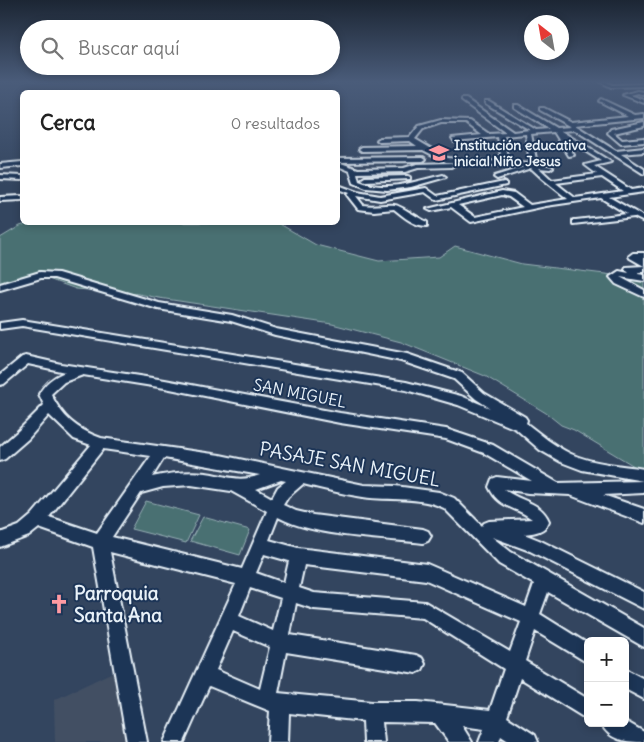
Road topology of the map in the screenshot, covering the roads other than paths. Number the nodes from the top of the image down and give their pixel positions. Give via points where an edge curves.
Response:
1 (485, 117) edge
2 (511, 117) edge
3 (534, 117) edge
4 (554, 117) edge
5 (634, 117) junction
6 (638, 117) edge
7 (541, 121) junction
8 (592, 121) junction
9 (441, 122) junction
10 (521, 122) junction
11 (644, 124) edge
12 (572, 126) junction
13 (627, 126) junction
14 (450, 128) dead end
15 (556, 130) junction
16 (528, 132) junction
17 (536, 132) junction
18 (458, 133) dead end
19 (512, 134) junction
20 (501, 135) junction
21 (488, 136) junction
22 (587, 136) junction
23 (465, 138) junction
24 (644, 138) edge
25 (412, 139) junction
26 (454, 139) dead end
27 (380, 140) dead end
28 (424, 148) junction
29 (362, 149) dead end
30 (644, 150) edge
31 (613, 153) junction
32 (570, 155) dead end
33 (340, 160) edge
34 (624, 160) junction
35 (445, 162) junction
36 (607, 162) junction
37 (20, 164) edge
38 (506, 164) junction
39 (340, 165) edge
40 (0, 166) edge
41 (532, 167) junction
42 (550, 167) dead end
43 (353, 171) junction
44 (644, 172) edge
45 (602, 175) junction
46 (0, 177) edge
47 (443, 177) dead end
48 (20, 178) edge
49 (408, 178) dead end
50 (356, 179) junction
51 (550, 182) junction
52 (340, 188) edge
53 (644, 190) edge
54 (630, 192) junction
55 (354, 194) junction
56 (604, 197) junction
57 (20, 198) edge
58 (0, 199) edge
59 (574, 200) junction
60 (453, 205) junction
61 (529, 208) junction
62 (431, 209) dead end
63 (634, 215) junction
64 (644, 220) edge
65 (576, 222) dead end
66 (424, 224) dead end
67 (644, 256) edge
68 (644, 263) edge
69 (644, 269) edge
70 (644, 278) edge
71 (0, 287) edge
72 (644, 294) edge
73 (0, 326) edge
74 (81, 372) junction
75 (0, 381) edge
76 (50, 406) junction
77 (534, 437) junction
78 (100, 443) junction
79 (161, 452) junction
80 (0, 455) edge
81 (280, 474) junction
82 (644, 475) edge
83 (300, 478) junction
84 (234, 486) junction
85 (137, 488) junction
86 (644, 488) edge
87 (562, 489) junction
88 (275, 510) junction
89 (644, 516) edge
90 (470, 523) junction
91 (31, 526) junction
92 (489, 528) junction
93 (423, 536) dead end
94 (0, 540) edge
95 (100, 542) junction
96 (260, 545) junction
97 (298, 556) junction
98 (246, 578) junction
99 (542, 581) junction
100 (290, 594) junction
101 (644, 601) edge
102 (531, 618) junction
103 (229, 620) junction
104 (644, 638) edge
105 (279, 642) junction
106 (584, 651) edge
107 (416, 664) dead end
108 (515, 666) junction
109 (204, 674) junction
110 (629, 681) edge
111 (644, 690) edge
112 (273, 702) junction
113 (584, 708) edge
114 (372, 712) junction
115 (440, 714) junction
116 (495, 720) junction
117 (618, 727) edge
118 (138, 742) edge
119 (174, 742) edge
120 (278, 742) edge
121 (374, 742) edge
122 (462, 742) edge
123 (489, 742) edge
124 (528, 742) edge
125 (642, 742) edge

1 - 19 street
2 - 10 street
3 - 7 street
4 - 12 street
5 - 6 street
5 - 8 street
5 - 11 street
7 - 10 street
7 - 15 street
8 - 12 street
8 - 22 street
9 - 14 street
9 - 21 street via 466,121
9 - 25 street via 423,125
10 - 17 street
11 - 13 street
12 - 15 street
12 - 22 street
13 - 24 street
13 - 24 street via 613,130 613,137 621,142
15 - 17 street
15 - 32 street
15 - 36 street
16 - 17 street
16 - 19 street
16 - 41 street
18 - 23 street
19 - 20 street
20 - 21 street
20 - 38 street
21 - 23 street
22 - 31 street
23 - 26 street
25 - 27 street
25 - 28 street
28 - 29 street
28 - 35 street
30 - 31 street
31 - 34 street
33 - 35 street
34 - 36 street
34 - 44 street
35 - 38 street
35 - 43 street via 405,170
36 - 45 street via 588,165
37 - 40 street
38 - 41 street
39 - 43 street
41 - 42 street
41 - 51 street
41 - 55 street via 497,178 504,184 436,198 426,190 380,198
43 - 50 street
45 - 51 street
45 - 54 street
46 - 48 street
47 - 50 street via 380,188 361,185
49 - 50 street
51 - 59 street
52 - 55 street
53 - 54 street
54 - 56 street
55 - 66 street via 351,195 361,207 396,207
56 - 59 street
56 - 63 street
57 - 58 street
59 - 61 street
60 - 61 street via 506,193
60 - 61 street via 474,220
60 - 62 street
63 - 64 street
63 - 65 street
67 - 68 street via 633,256
69 - 70 street via 629,269
70 - 72 street via 619,274 615,277
71 - 77 street via 48,274 158,306 232,318 275,332 403,356 458,376 480,396 526,424
73 - 77 street via 22,323 406,386 470,404 520,425
74 - 75 street, SAN MIGUEL via 26,360
74 - 76 street via 69,374 50,385 44,394
74 - 87 street, SAN MIGUEL via 460,437
76 - 78 street, PASAJE SAN MIGUEL via 79,435
76 - 80 street
77 - 82 street via 566,458 582,464
78 - 79 street, PASAJE SAN MIGUEL
78 - 91 street
79 - 81 street, PASAJE SAN MIGUEL
79 - 85 street
81 - 83 street, PASAJE SAN MIGUEL
81 - 84 street via 252,484
83 - 88 street via 283,492
83 - 90 street, PASAJE SAN MIGUEL via 364,491 439,498
84 - 85 street via 186,478 154,481
84 - 88 street
85 - 95 street
86 - 87 street
87 - 89 street
87 - 92 street via 498,484 500,495 538,514 542,521 535,526
88 - 93 street via 302,520
88 - 96 street
90 - 92 street
90 - 99 street, PASAJE SAN MIGUEL via 500,554
91 - 94 street
91 - 95 street
92 - 101 street via 534,544
95 - 98 street
95 - 118 street
96 - 97 street
96 - 98 street
97 - 100 street
97 - 102 street via 427,572
98 - 100 street
98 - 103 street
99 - 102 street
99 - 104 street, PASAJE SAN MIGUEL
100 - 105 street
100 - 108 street via 314,601 425,610
102 - 106 street
102 - 108 street
103 - 105 street
103 - 109 street
105 - 107 street
105 - 112 street
108 - 113 street
108 - 116 street
109 - 112 street
109 - 119 street
110 - 111 street
112 - 114 street
112 - 120 street
114 - 115 street
114 - 121 street
115 - 116 street
115 - 122 street
116 - 123 street
116 - 124 street
117 - 125 street

